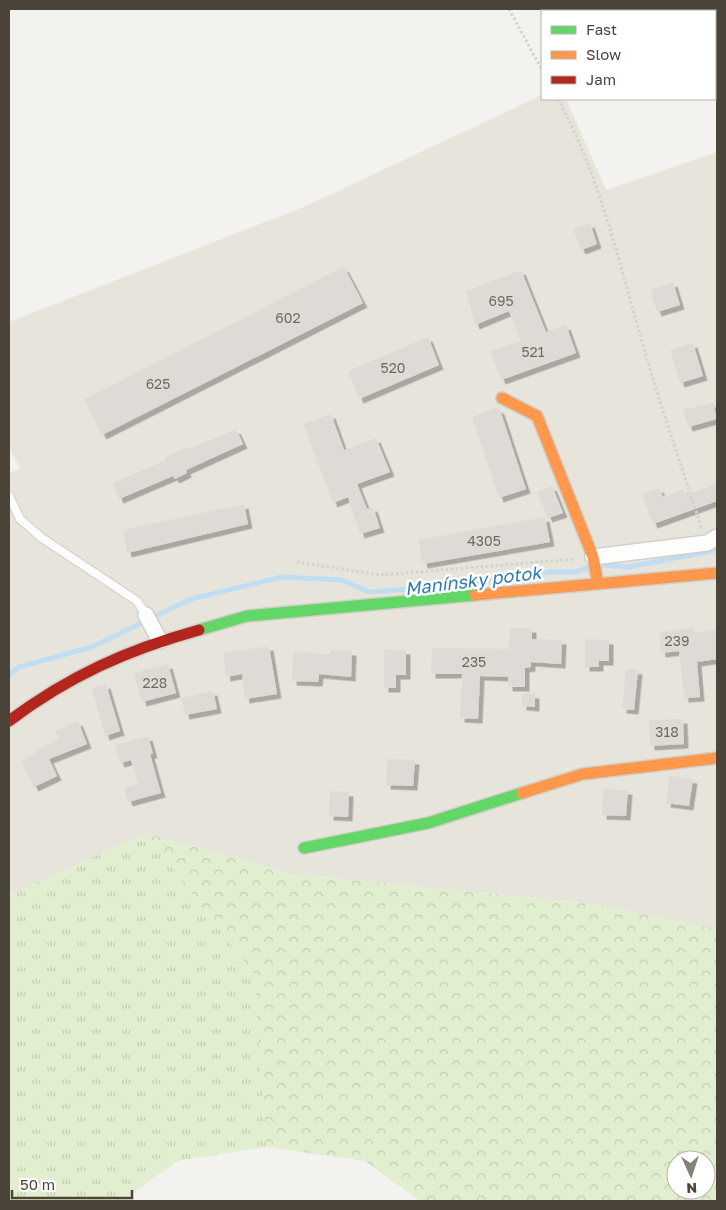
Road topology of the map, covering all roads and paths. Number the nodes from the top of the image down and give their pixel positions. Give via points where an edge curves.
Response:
1 (509, 9) edge
2 (541, 68) edge
3 (559, 100) edge
4 (502, 398) dead end
5 (9, 496) edge
6 (712, 540) edge
7 (593, 557) junction
8 (298, 562) dead end
9 (717, 573) edge
10 (598, 584) junction
11 (149, 620) joint
12 (160, 641) junction
13 (9, 721) edge
14 (717, 758) edge
15 (304, 848) dead end

1 - 2 path
3 - 6 path via 569,118 598,196 660,404
4 - 7 street via 537,416
5 - 11 lane via 20,519 42,538 138,601
6 - 7 street
7 - 8 path via 381,575
7 - 10 street
9 - 10 street
10 - 12 street via 248,616
11 - 12 street
12 - 13 street via 80,674 42,696
14 - 15 street via 583,774 428,823

